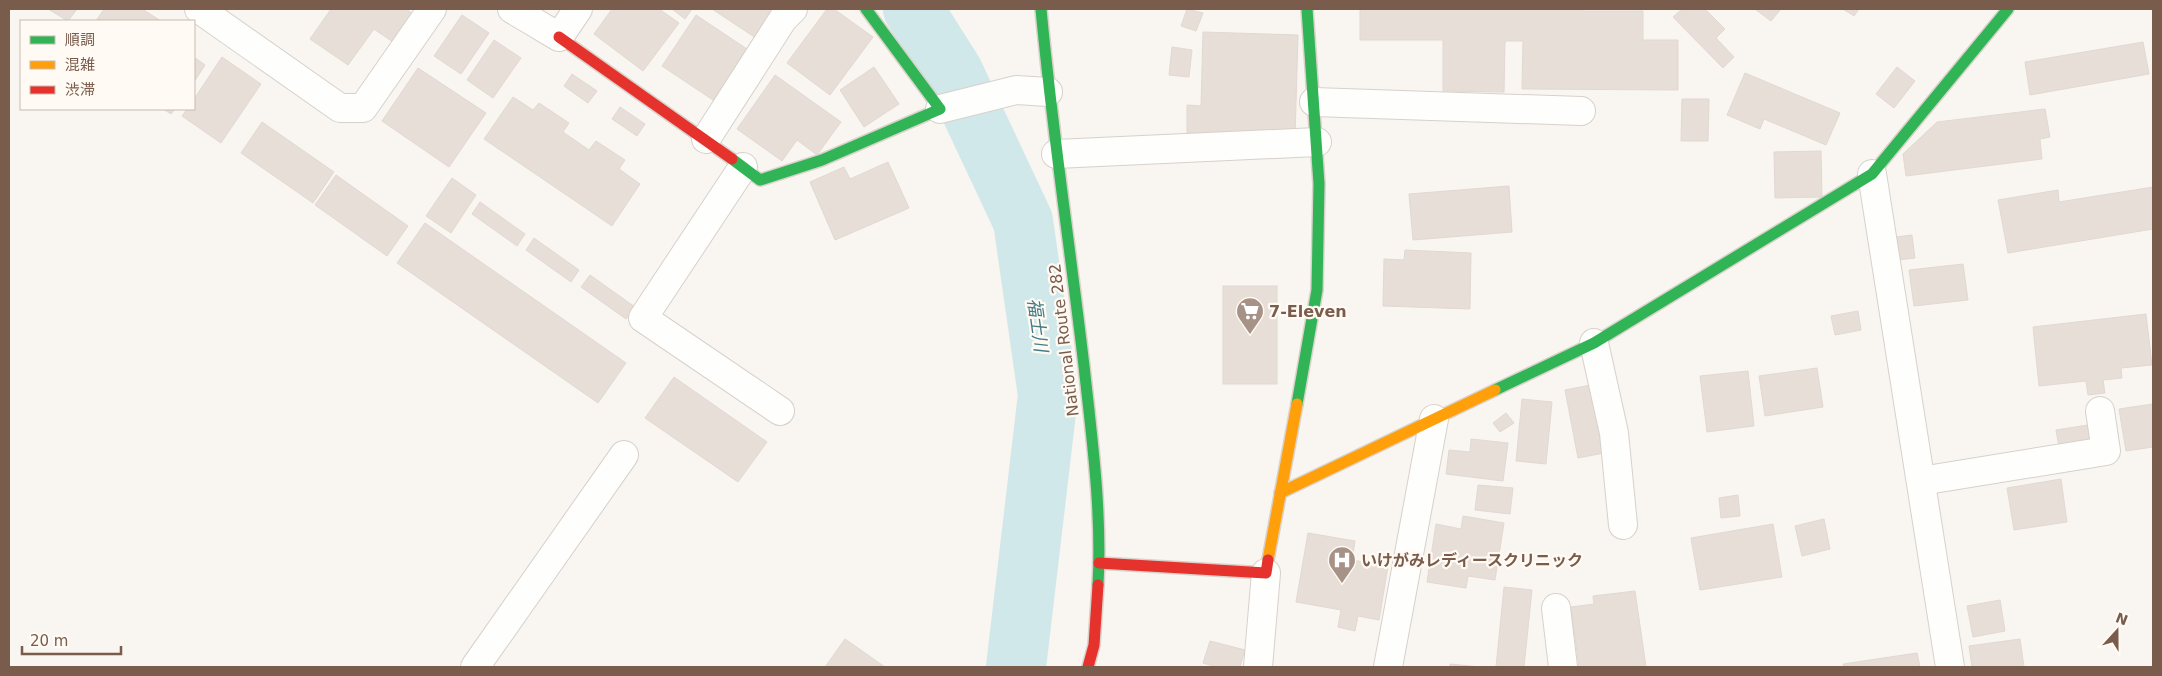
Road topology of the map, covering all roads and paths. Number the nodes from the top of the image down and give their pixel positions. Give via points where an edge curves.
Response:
1 (198, 9) edge
2 (432, 9) edge
3 (512, 9) edge
4 (578, 9) edge
5 (793, 9) edge
6 (866, 9) edge
7 (1041, 9) edge
8 (1307, 9) edge
9 (2008, 9) edge
10 (559, 37) junction
11 (1048, 92) junction
12 (1314, 102) junction
13 (943, 107) junction
14 (1580, 111) dead end
15 (706, 139) junction
16 (1317, 142) junction
17 (1056, 154) junction
18 (744, 167) junction
19 (1872, 174) junction
20 (1594, 343) junction
21 (2100, 411) dead end
22 (780, 412) dead end
23 (1434, 419) junction
24 (624, 455) dead end
25 (1921, 481) junction
26 (1280, 493) junction
27 (1623, 525) dead end
28 (1099, 562) junction
29 (1266, 572) junction
30 (1556, 608) dead end
31 (475, 667) edge
32 (1088, 667) edge
33 (1258, 667) edge
34 (1388, 667) edge
35 (1563, 667) edge
36 (1950, 667) edge

1 - 2 street via 340,108 363,108
3 - 10 street
4 - 10 street
5 - 15 street via 783,19
6 - 13 main road
7 - 11 main road, National Route 282
8 - 12 main road
9 - 19 main road
10 - 15 main road
11 - 13 street via 1016,90
11 - 17 main road, National Route 282
12 - 14 street
12 - 16 main road
13 - 18 main road via 822,160 760,180
15 - 18 main road
16 - 17 street
16 - 26 main road via 1317,290
17 - 28 main road, National Route 282 via 1078,307 1098,487
18 - 22 street via 644,318
19 - 20 main road
19 - 25 street
20 - 23 main road
20 - 27 street via 1614,433
21 - 25 street via 2106,450
23 - 26 main road
23 - 34 street
24 - 31 street
25 - 36 street
26 - 29 main road
28 - 29 main road
28 - 32 main road, National Route 282 via 1094,645
29 - 33 street
30 - 35 street

